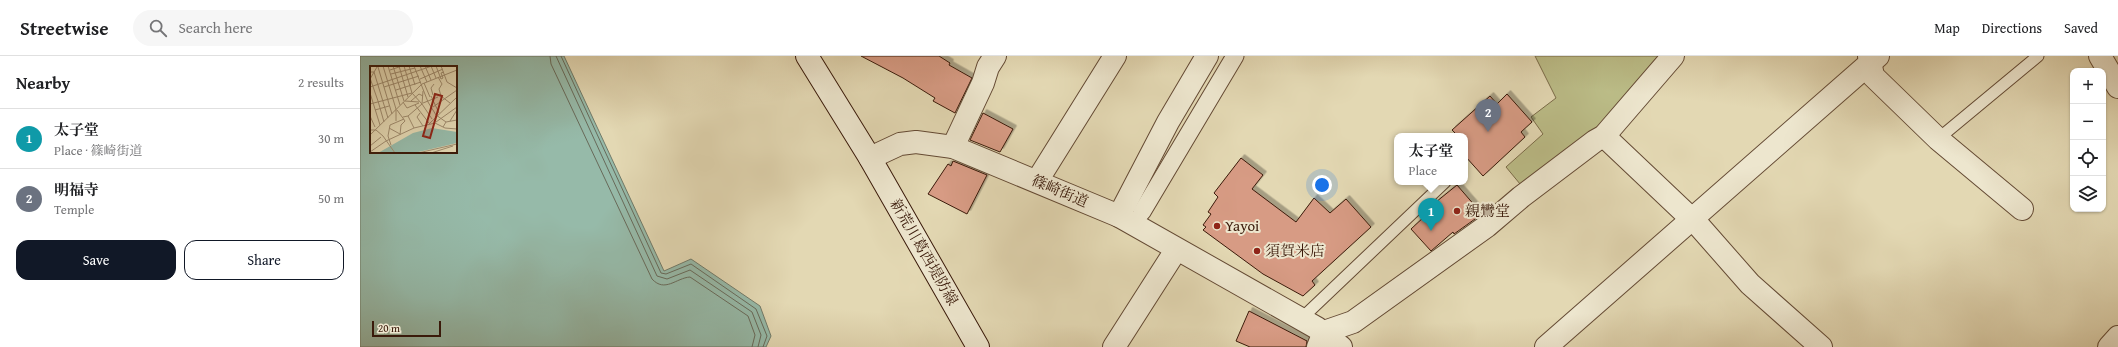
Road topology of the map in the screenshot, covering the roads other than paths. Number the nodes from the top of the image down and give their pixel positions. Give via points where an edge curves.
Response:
1 (807, 56) edge
2 (995, 56) edge
3 (1115, 56) edge
4 (1207, 56) edge
5 (1235, 56) edge
6 (2038, 56) edge
7 (2100, 56) edge
8 (1668, 59) edge
9 (1872, 59) edge
10 (2118, 87) edge
11 (1604, 136) junction
12 (1938, 139) junction
13 (953, 147) junction
14 (870, 158) junction
15 (1037, 181) junction
16 (1442, 185) edge
17 (2022, 209) dead end
18 (1142, 212) dead end
19 (1118, 216) junction
20 (1691, 218) junction
21 (1176, 250) junction
22 (1301, 319) junction
23 (2118, 337) edge
24 (1321, 339) edge
25 (978, 347) edge
26 (1114, 347) edge
27 (1341, 347) edge
28 (1546, 347) edge
29 (1822, 347) edge
30 (2109, 347) edge

1 - 14 street
2 - 13 street
3 - 15 street
4 - 19 street
5 - 18 street
6 - 12 lane
7 - 10 street
8 - 11 street
9 - 12 street via 1871,74
9 - 20 street
11 - 20 street
11 - 24 street via 1521,197 1487,226 1352,322
12 - 17 street
13 - 14 street, 篠崎街道 via 916,142 900,144
13 - 15 street, 篠崎街道
14 - 25 street, 新荒川葛西堤防線
15 - 19 street, 篠崎街道
16 - 22 lane
19 - 21 street, 篠崎街道
20 - 28 street
20 - 29 street via 1750,284
21 - 22 street, 篠崎街道
21 - 26 street
22 - 24 street, 篠崎街道
23 - 30 street
24 - 27 street, 篠崎街道

